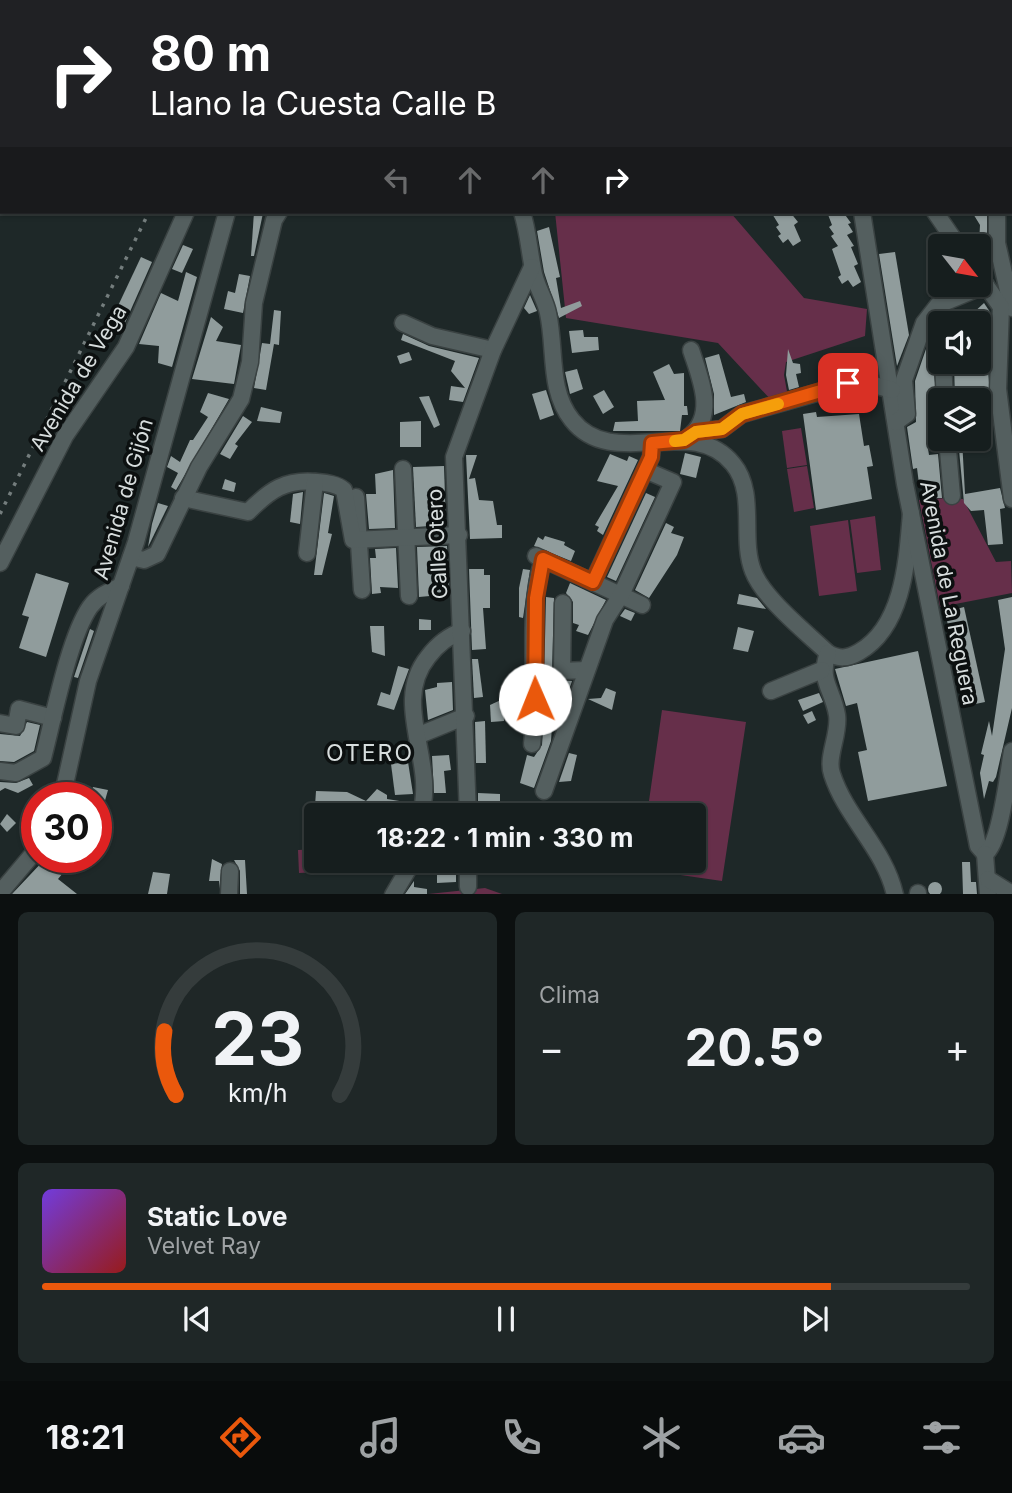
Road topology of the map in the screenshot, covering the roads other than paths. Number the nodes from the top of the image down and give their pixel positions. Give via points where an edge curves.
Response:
1 (185, 214) edge
2 (226, 214) edge
3 (278, 214) edge
4 (523, 214) edge
5 (862, 214) edge
6 (936, 214) edge
7 (996, 214) edge
8 (950, 234) edge
9 (532, 267) junction
10 (991, 289) edge
11 (950, 298) edge
12 (938, 305) junction
13 (1008, 306) edge
14 (939, 311) edge
15 (403, 323) dead end
16 (493, 350) junction
17 (691, 350) dead end
18 (892, 390) junction
19 (896, 422) junction
20 (690, 436) junction
21 (652, 443) junction
22 (948, 451) edge
23 (403, 469) dead end
24 (645, 470) junction
25 (315, 482) junction
26 (952, 496) dead end
27 (356, 497) dead end
28 (183, 498) junction
29 (1012, 499) edge
30 (911, 513) junction
31 (459, 535) junction
32 (407, 537) junction
33 (359, 540) junction
34 (307, 554) dead end
35 (131, 557) junction
36 (0, 563) edge
37 (593, 582) junction
38 (121, 586) junction
39 (362, 590) dead end
40 (621, 595) junction
41 (409, 596) dead end
42 (563, 603) dead end
43 (642, 605) dead end
44 (462, 631) junction
45 (828, 653) junction
46 (586, 670) junction
47 (822, 670) junction
48 (771, 691) dead end
49 (466, 716) junction
50 (53, 718) junction
51 (0, 723) edge
52 (417, 736) junction
53 (532, 744) dead end
54 (1012, 751) edge
55 (0, 771) edge
56 (66, 782) edge
57 (544, 791) dead end
58 (422, 803) edge
59 (468, 803) edge
60 (985, 855) junction
61 (21, 868) edge
62 (230, 872) dead end
63 (406, 873) edge
64 (468, 873) edge
65 (468, 887) dead end
66 (988, 887) edge
67 (0, 893) edge
68 (229, 894) edge
69 (393, 894) edge
70 (895, 894) edge
71 (1012, 894) edge

1 - 36 street, Avenida de Vega via 126,347 65,436
2 - 35 street, Avenida de Gijón
3 - 28 street via 254,303 250,362 241,399
4 - 9 street
5 - 18 street, Avenida de La Reguera
6 - 8 street
7 - 13 street
9 - 16 street
9 - 21 street via 548,310 554,371 571,419 586,432 617,443
10 - 13 street
11 - 12 street
12 - 14 street
12 - 19 street via 924,323 906,369 907,414
13 - 29 street via 998,389
15 - 16 street via 432,336
16 - 31 street, Calle Otero via 455,455
17 - 20 street via 705,401 704,413
18 - 19 street, Avenida de La Reguera
18 - 20 street via 848,383 742,414 722,429
19 - 30 street, Avenida de La Reguera
20 - 21 street
20 - 45 street via 712,446 737,469 745,496 747,549 754,575
21 - 24 street
22 - 26 street
23 - 32 street
24 - 37 street
24 - 40 street via 673,482
25 - 28 street via 285,482 248,512
25 - 33 street via 344,490 351,538
25 - 34 street
27 - 33 street
28 - 35 street via 157,554 144,560
30 - 45 street via 906,566 889,620 868,646 852,656 838,658
30 - 60 street, Avenida de La Reguera via 978,846
31 - 32 street
31 - 44 street, Calle Otero
32 - 33 street
32 - 41 street
33 - 39 street
35 - 38 street, Avenida de Gijón
37 - 40 street
37 - 53 street via 538,557
38 - 50 street via 102,594 84,617
38 - 56 street, Avenida de Gijón via 88,681
40 - 43 street
40 - 46 street via 605,620
42 - 46 street via 562,671
44 - 49 street, Calle Otero
44 - 52 street via 434,649 414,676 411,696
45 - 47 street
46 - 57 street
47 - 48 street
47 - 70 street via 837,714 831,772
49 - 52 street
49 - 59 street, Calle Otero
50 - 51 street via 19,709 16,726
50 - 55 street via 43,758 16,773
52 - 58 street via 425,790
54 - 60 street via 999,820
60 - 66 street, Avenida de La Reguera
61 - 67 street
62 - 68 street
63 - 69 street
64 - 65 street
66 - 71 street

